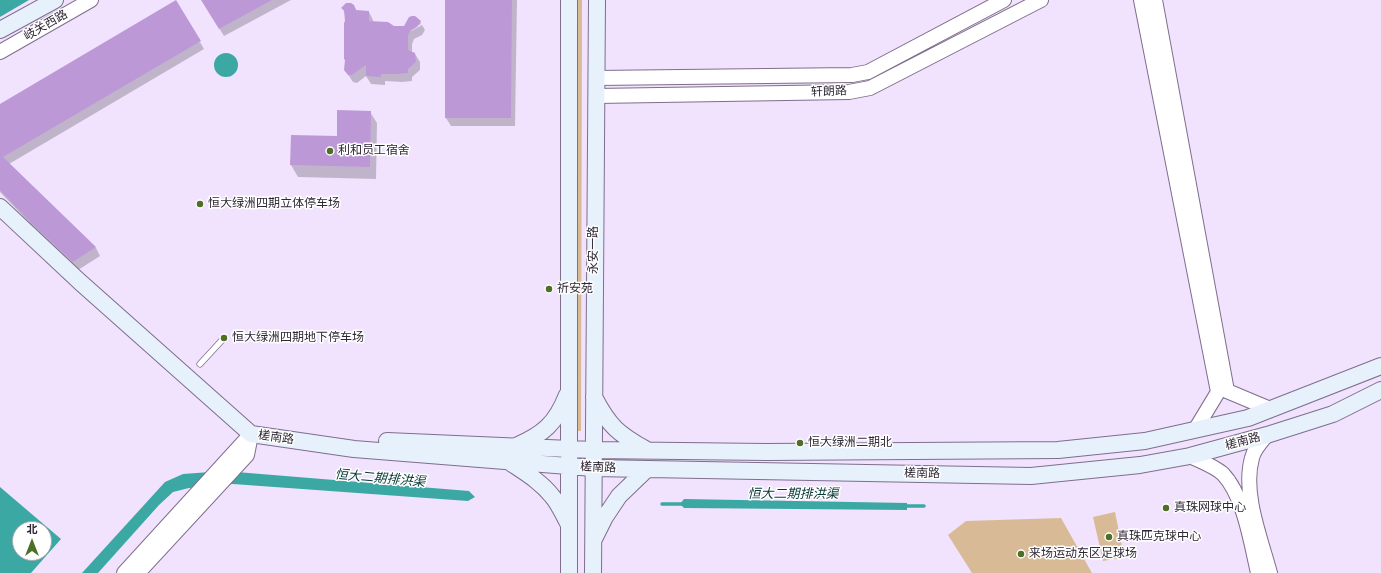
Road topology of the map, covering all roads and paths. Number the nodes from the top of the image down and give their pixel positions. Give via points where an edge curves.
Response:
1 (54, 0) edge
2 (91, 0) edge
3 (569, 0) edge
4 (596, 0) edge
5 (1004, 0) edge
6 (1041, 0) edge
7 (1141, 0) edge
8 (1155, 0) edge
9 (0, 30) edge
10 (0, 52) edge
11 (596, 78) junction
12 (596, 96) junction
13 (0, 207) edge
14 (224, 338) dead end
15 (200, 364) dead end
16 (1381, 366) edge
17 (568, 389) junction
18 (1381, 390) edge
19 (593, 396) junction
20 (1270, 409) junction
21 (1195, 430) junction
22 (251, 434) junction
23 (1267, 436) junction
24 (569, 450) junction
25 (593, 450) junction
26 (1002, 450) junction
27 (648, 451) junction
28 (510, 454) junction
29 (1190, 456) junction
30 (569, 467) junction
31 (593, 468) junction
32 (647, 469) junction
33 (1002, 475) junction
34 (568, 523) junction
35 (593, 542) junction
36 (124, 573) edge
37 (138, 573) edge
38 (569, 573) edge
39 (593, 573) edge
40 (1258, 573) edge
41 (1270, 573) edge

1 - 9 main road
2 - 10 street, 岐关西路
3 - 17 main road
4 - 11 main road, 永安一路
5 - 11 street, 轩朗路 via 868,72 852,75
6 - 12 street, 轩朗路 via 870,88 849,92
7 - 21 street via 1218,392
8 - 20 street via 1227,391
11 - 12 main road, 永安一路
12 - 19 main road, 永安一路
13 - 22 main road
14 - 15 lane
16 - 20 main road, 槎南路
17 - 24 main road
17 - 28 main road via 553,421 542,433
18 - 23 main road, 槎南路 via 1333,414
19 - 25 main road, 永安一路
19 - 27 main road via 603,415 614,428
20 - 21 main road, 槎南路 via 1248,418
21 - 26 main road, 槎南路 via 1145,442 1058,450
22 - 28 main road, 槎南路
22 - 36 street
22 - 37 street via 247,455
23 - 29 main road, 槎南路
23 - 41 street via 1257,446 1248,476 1251,504
24 - 25 main road, 槎南路
24 - 28 main road, 槎南路
24 - 30 main road
25 - 27 main road, 槎南路
25 - 31 main road, 永安一路
26 - 27 main road, 槎南路
26 - 33 main road
28 - 30 main road, 槎南路
28 - 34 main road via 553,497
29 - 33 main road, 槎南路 via 1031,476
29 - 40 street via 1222,473 1233,486 1242,509
30 - 31 main road, 槎南路
30 - 34 main road
31 - 32 main road, 槎南路
31 - 35 main road, 永安一路
32 - 33 main road, 槎南路
32 - 35 main road via 619,496
34 - 38 main road
35 - 39 main road, 永安一路

